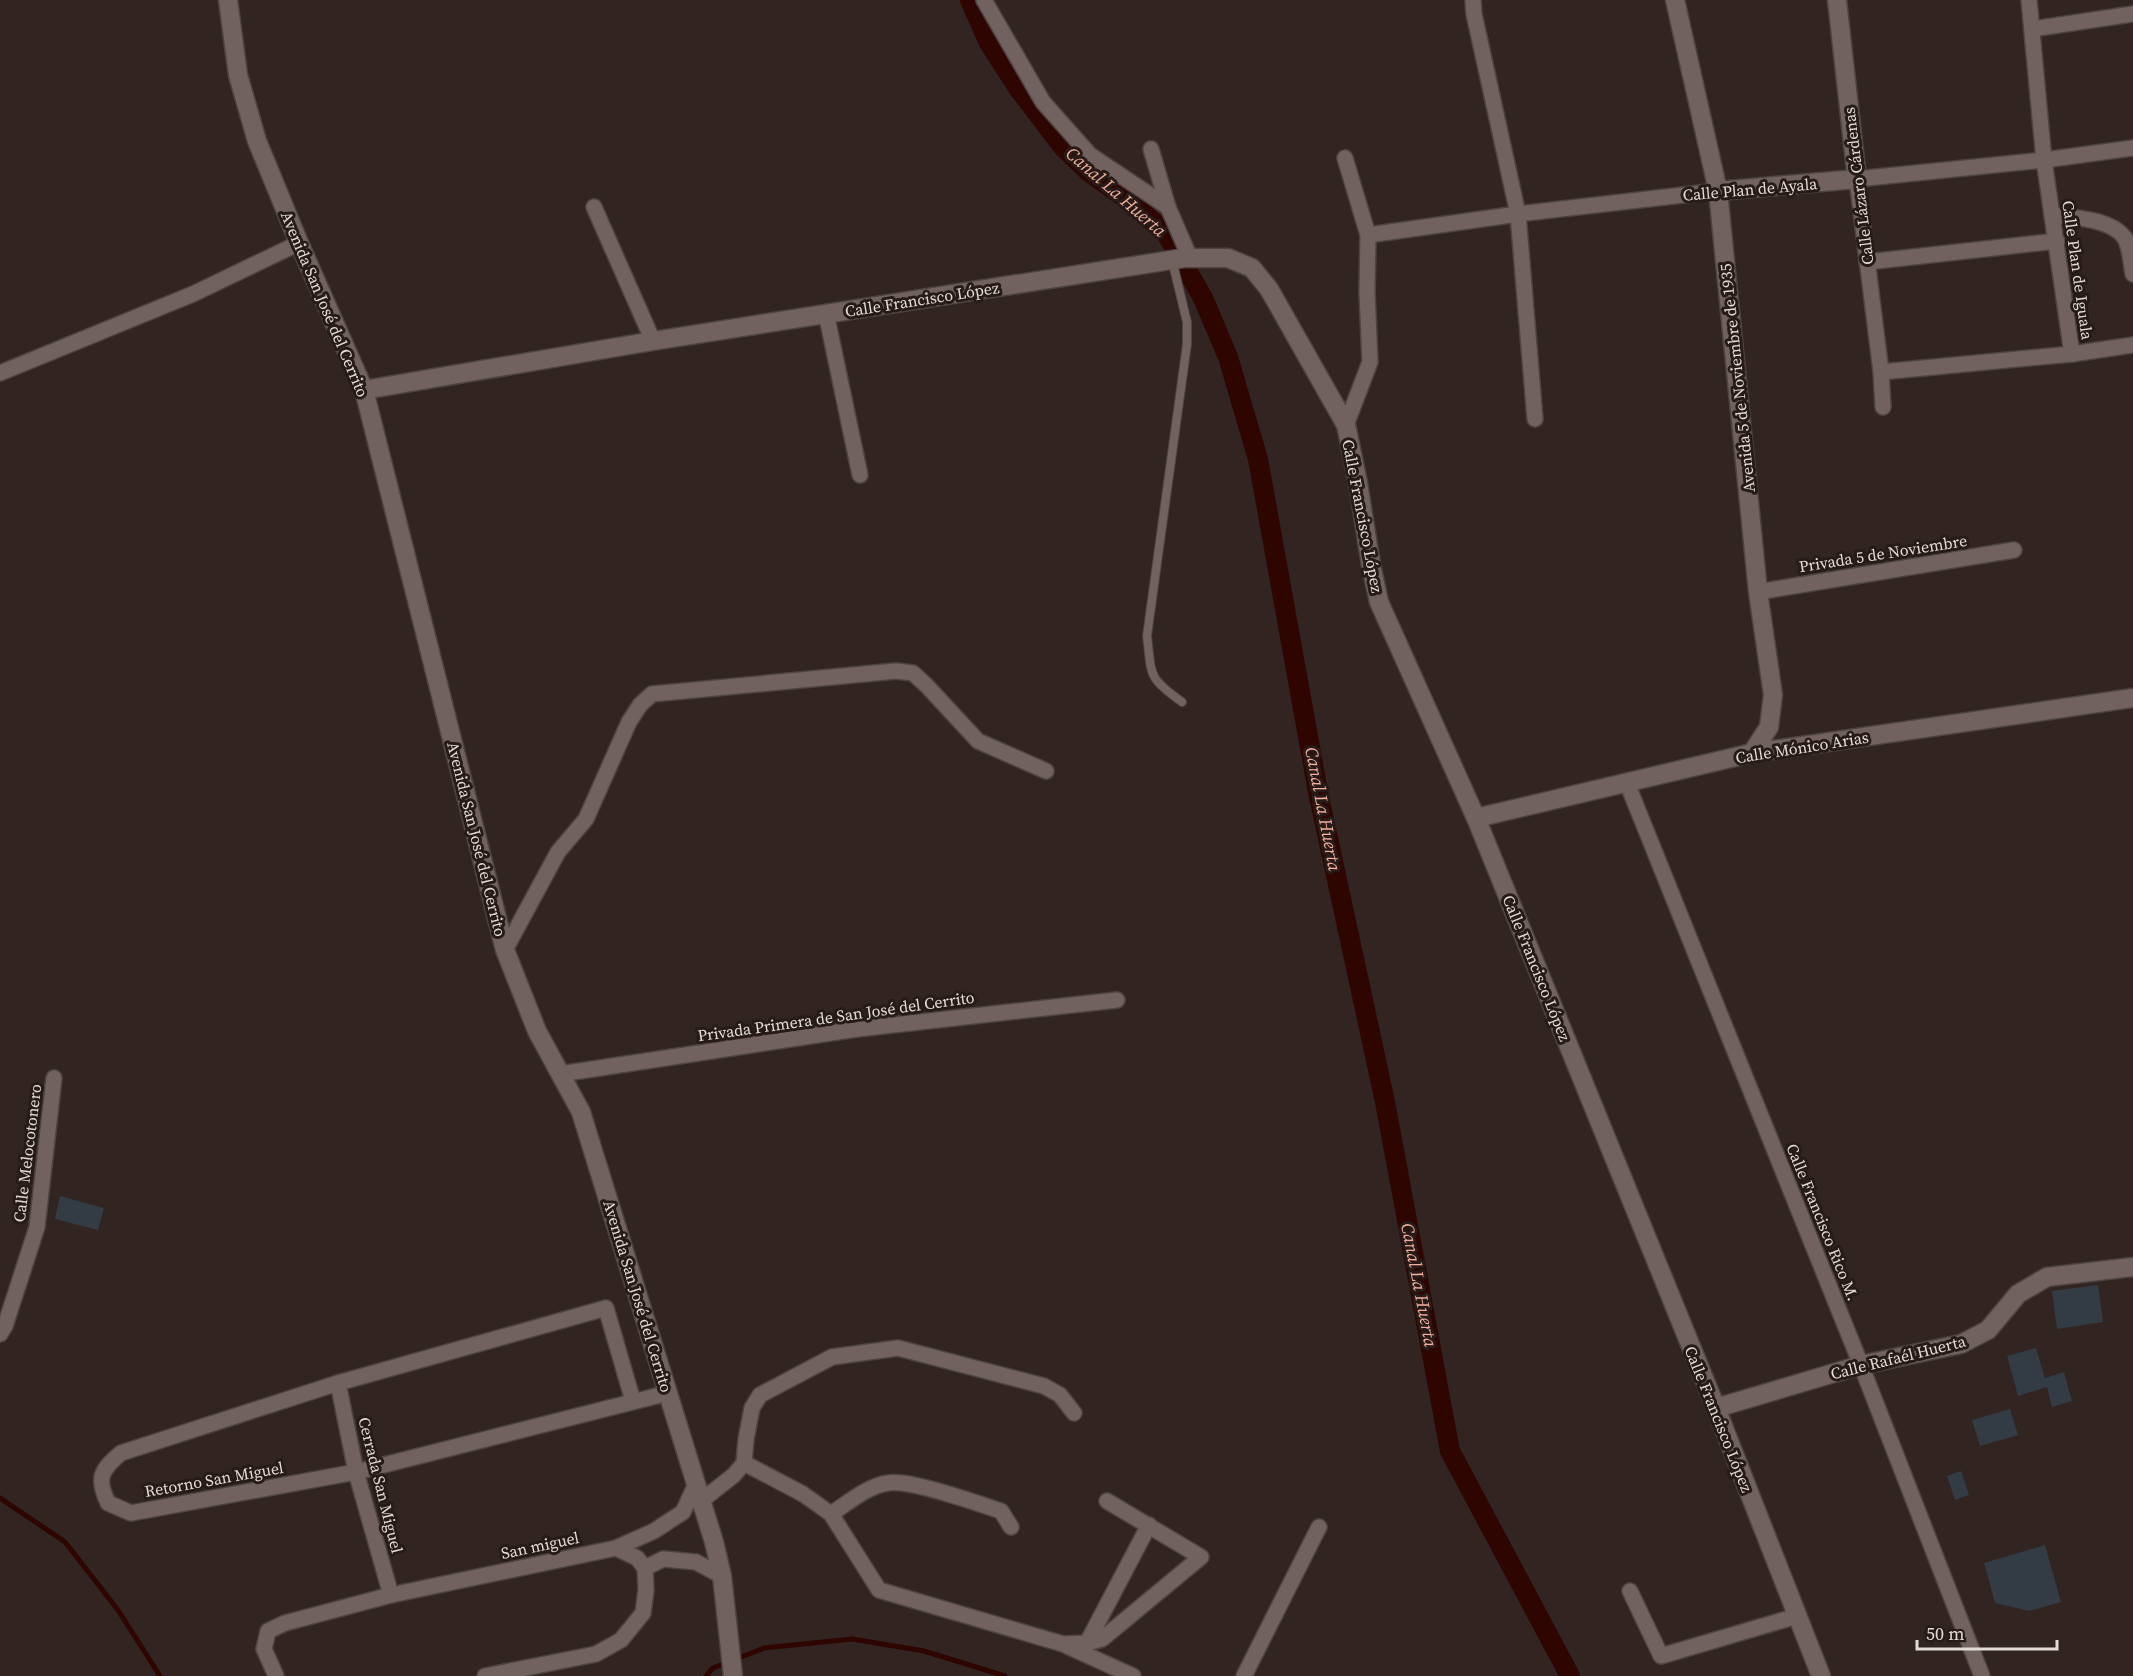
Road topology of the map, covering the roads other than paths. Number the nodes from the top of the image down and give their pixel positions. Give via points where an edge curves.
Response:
1 (228, 0) edge
2 (984, 0) edge
3 (1473, 0) edge
4 (1676, 0) edge
5 (1837, 0) edge
6 (2029, 0) edge
7 (2133, 14) edge
8 (2032, 29) junction
9 (2133, 148) edge
10 (1151, 149) dead end
11 (1345, 158) dead end
12 (2044, 160) junction
13 (1857, 179) junction
14 (1718, 191) junction
15 (594, 207) dead end
16 (1168, 207) junction
17 (1518, 214) junction
18 (2052, 215) junction
19 (1368, 235) junction
20 (2057, 241) junction
21 (298, 243) junction
22 (1181, 259) junction
23 (1868, 262) junction
24 (2133, 274) edge
25 (826, 314) junction
26 (653, 341) junction
27 (2133, 345) edge
28 (2072, 354) junction
29 (1881, 372) junction
30 (0, 373) edge
31 (364, 390) junction
32 (1883, 407) dead end
33 (1534, 419) dead end
34 (1346, 424) junction
35 (860, 475) dead end
36 (2014, 550) dead end
37 (1758, 592) junction
38 (2133, 698) edge
39 (1182, 702) dead end
40 (1752, 753) junction
41 (1046, 771) dead end
42 (1627, 783) junction
43 (1476, 818) junction
44 (505, 950) junction
45 (1117, 1000) dead end
46 (560, 1074) junction
47 (54, 1078) dead end
48 (2133, 1268) edge
49 (0, 1334) edge
50 (1861, 1365) junction
51 (338, 1383) junction
52 (668, 1393) junction
53 (633, 1401) junction
54 (1716, 1408) junction
55 (1074, 1413) dead end
56 (744, 1463) junction
57 (356, 1472) junction
58 (699, 1493) junction
59 (1107, 1501) dead end
60 (831, 1514) junction
61 (1149, 1525) junction
62 (1011, 1527) dead end
63 (1319, 1527) dead end
64 (616, 1548) junction
65 (645, 1568) junction
66 (722, 1576) junction
67 (1630, 1591) dead end
68 (391, 1595) junction
69 (1797, 1616) junction
70 (1087, 1643) junction
71 (1063, 1644) junction
72 (733, 1675) edge
73 (276, 1676) edge
74 (485, 1676) edge
75 (1133, 1676) edge
76 (1244, 1676) edge
77 (1821, 1676) edge
78 (1982, 1676) edge

1 - 21 street, Avenida San José del Cerrito via 238,75 257,141
2 - 16 street via 1043,102 1090,155
3 - 17 street
4 - 14 street, Avenida 5 de Noviembre de 1935
5 - 13 street, Calle Lázaro Cárdenas
6 - 8 street, Calle Plan de Iguala
7 - 8 street
8 - 12 street, Calle Plan de Iguala
9 - 12 street, Calle Plan de Ayala
10 - 16 street
11 - 19 street
12 - 13 street, Calle Plan de Ayala
12 - 18 street, Calle Plan de Iguala
13 - 14 street, Calle Plan de Ayala
13 - 23 street, Calle Lázaro Cárdenas
14 - 17 street, Calle Plan de Ayala
14 - 37 street, Avenida 5 de Noviembre de 1935
15 - 26 street
16 - 22 street
17 - 19 street, Calle Plan de Ayala
17 - 33 street
18 - 20 street, Calle Plan de Iguala
18 - 24 street via 2112,226 2125,238
19 - 34 street via 1370,362
20 - 23 street
20 - 28 street, Calle Plan de Iguala
21 - 30 street via 193,294
21 - 31 street, Avenida San José del Cerrito
22 - 25 street, Calle Francisco López
22 - 34 street, Calle Francisco López via 1228,258 1252,268 1269,289
22 - 39 lane via 1187,344 1147,636 1152,675
23 - 29 street, Calle Lázaro Cárdenas
25 - 26 street, Calle Francisco López
25 - 35 street
26 - 31 street, Calle Francisco López
27 - 28 street
28 - 29 street, Calle Plan de Iguala
29 - 32 street, Calle Lázaro Cárdenas
31 - 44 street, Avenida San José del Cerrito
34 - 43 street, Calle Francisco López via 1379,602
36 - 37 street, Privada 5 de Noviembre
37 - 40 street, Avenida 5 de Noviembre de 1935 via 1773,695 1769,727
38 - 40 street, Calle Mónico Arias
40 - 42 street, Calle Mónico Arias
41 - 44 street via 978,741 927,686 913,674 897,670 652,694 629,722 586,819 558,852
42 - 43 street, Calle Mónico Arias
42 - 50 street, Calle Francisco Rico M.
43 - 54 street, Calle Francisco López
44 - 46 street, Avenida San José del Cerrito via 537,1030
45 - 46 street, Privada Primera de San José del Cerrito via 856,1029
46 - 52 street, Avenida San José del Cerrito via 581,1112
47 - 49 street, Calle Melocotonero via 38,1227
48 - 50 street, Calle Rafaél Huerta via 2047,1277 2018,1294 1988,1330 1961,1344
50 - 54 street, Calle Rafaél Huerta
50 - 78 street, Calle Francisco Rico M.
51 - 53 street, Retorno San Miguel via 606,1308
51 - 57 street, Cerrada San Miguel
51 - 57 street, Retorno San Miguel via 121,1453 105,1467 101,1487 108,1503 131,1513
52 - 53 street, Retorno San Miguel
52 - 58 street, Avenida San José del Cerrito
53 - 57 street, Retorno San Miguel
54 - 69 street, Calle Francisco López
55 - 56 street via 1060,1395 1044,1386 898,1348 832,1357 760,1395 752,1408
56 - 58 street via 734,1475
56 - 60 street via 803,1494
57 - 68 street, Cerrada San Miguel
58 - 64 street, San miguel via 683,1512 654,1532
58 - 66 street, Avenida San José del Cerrito
59 - 61 street
60 - 62 street via 870,1488 889,1482 914,1485 1001,1511
60 - 71 street via 879,1590
61 - 70 street
61 - 70 street via 1202,1557 1102,1639
63 - 76 street
64 - 65 street via 637,1558
64 - 68 street, San miguel
65 - 66 street via 663,1559 696,1562
65 - 74 street via 643,1613 621,1640 596,1654
66 - 72 street, Avenida San José del Cerrito
67 - 69 street via 1661,1656
68 - 73 street, San miguel via 268,1630 264,1649
69 - 77 street, Calle Francisco López
70 - 71 street
71 - 75 street

